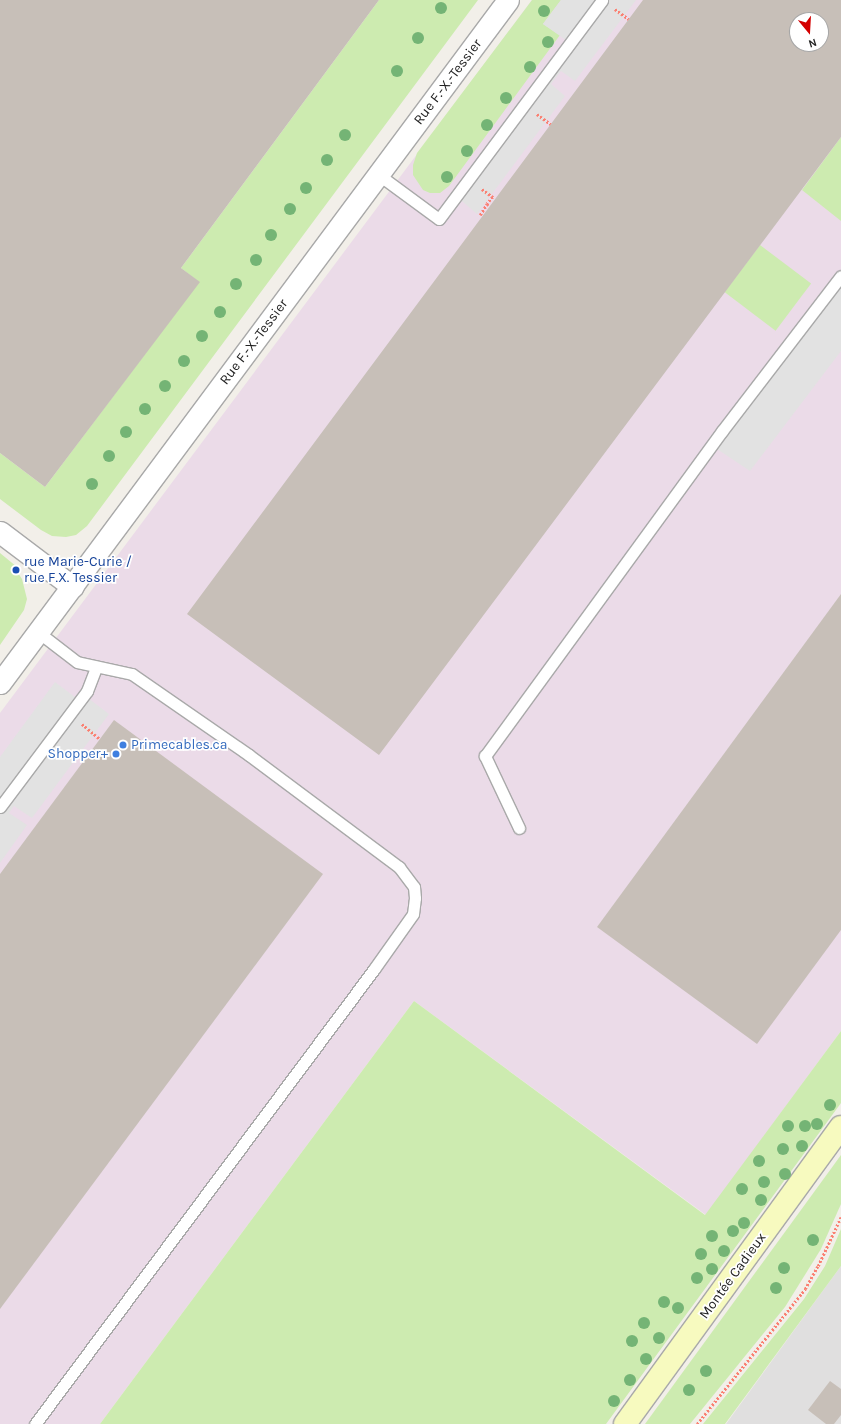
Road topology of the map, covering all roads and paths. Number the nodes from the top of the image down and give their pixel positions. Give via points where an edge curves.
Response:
1 (508, 0) edge
2 (602, 0) edge
3 (624, 16) dead end
4 (629, 19) dead end
5 (547, 121) dead end
6 (551, 124) dead end
7 (379, 175) junction
8 (493, 197) dead end
9 (480, 214) dead end
10 (841, 276) edge
11 (0, 532) edge
12 (72, 587) junction
13 (38, 632) junction
14 (96, 667) junction
15 (0, 683) edge
16 (70, 714) junction
17 (100, 739) dead end
18 (0, 807) edge
19 (519, 828) dead end
20 (841, 1127) edge
21 (841, 1217) edge
22 (35, 1424) edge
23 (625, 1424) edge
24 (697, 1424) edge

1 - 7 street, Rue F.-X.-Tessier
2 - 7 lane via 439,219
3 - 4 path
5 - 6 path
7 - 12 street, Rue F.-X.-Tessier
8 - 9 path
10 - 19 lane via 722,431 485,756
11 - 12 street
12 - 13 street, Rue F.-X.-Tessier
13 - 14 lane via 77,662
13 - 15 street, Rue F.-X.-Tessier
14 - 16 lane via 87,691
14 - 22 lane via 132,674 249,755 399,867 414,887 415,898 412,914 374,969
16 - 17 path
16 - 18 lane
20 - 23 street, Montée Cadieux
21 - 24 path via 805,1289

